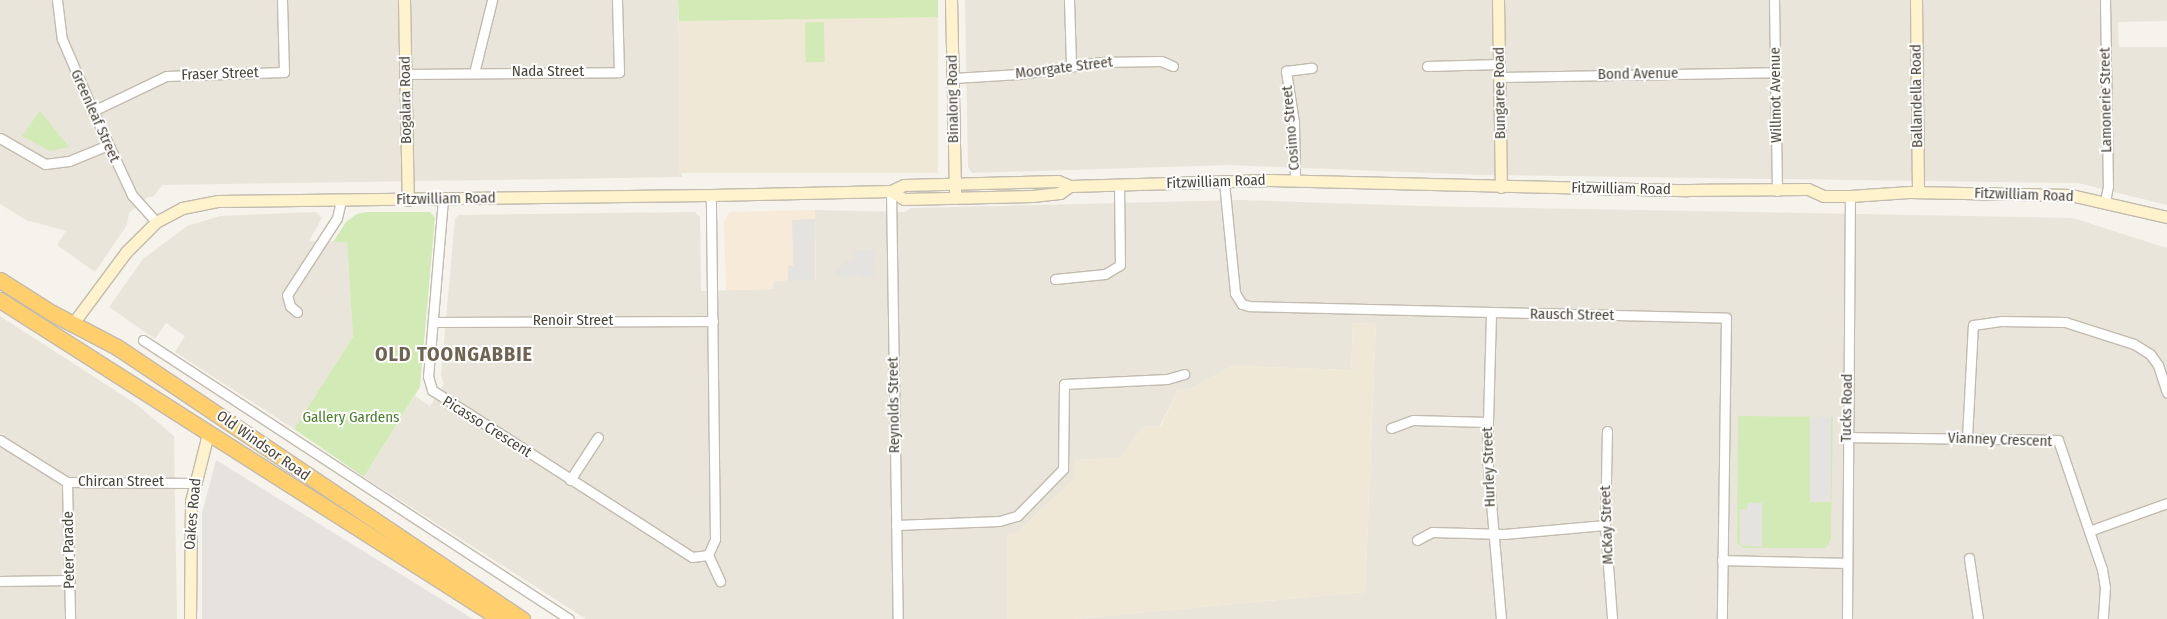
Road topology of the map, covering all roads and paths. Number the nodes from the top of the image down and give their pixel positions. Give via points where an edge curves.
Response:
1 (57, 0) edge
2 (282, 0) edge
3 (404, 0) edge
4 (492, 0) edge
5 (617, 0) edge
6 (951, 0) edge
7 (1069, 0) edge
8 (1498, 0) edge
9 (1774, 0) edge
10 (1916, 0) edge
11 (2105, 0) edge
12 (1500, 64) junction
13 (1071, 65) junction
14 (1173, 66) dead end
15 (1427, 66) dead end
16 (1312, 68) dead end
17 (1775, 72) junction
18 (474, 73) junction
19 (406, 74) junction
20 (1500, 76) junction
21 (953, 78) junction
22 (93, 111) junction
23 (0, 138) edge
24 (108, 145) junction
25 (1295, 180) junction
26 (1224, 182) junction
27 (955, 184) junction
28 (1119, 185) junction
29 (1070, 186) junction
30 (1501, 186) junction
31 (891, 191) junction
32 (1777, 191) junction
33 (1918, 192) junction
34 (711, 195) junction
35 (1850, 196) junction
36 (955, 198) junction
37 (443, 199) junction
38 (408, 200) junction
39 (341, 201) junction
40 (2105, 201) junction
41 (2167, 218) edge
42 (156, 222) junction
43 (1055, 279) dead end
44 (0, 280) edge
45 (0, 300) edge
46 (297, 312) dead end
47 (1491, 314) junction
48 (713, 321) junction
49 (74, 322) junction
50 (433, 322) junction
51 (62, 339) junction
52 (144, 340) dead end
53 (1184, 374) dead end
54 (2167, 393) edge
55 (219, 414) junction
56 (1487, 422) junction
57 (1391, 428) dead end
58 (1607, 430) dead end
59 (208, 434) junction
60 (1847, 436) junction
61 (598, 437) dead end
62 (1967, 438) junction
63 (0, 440) edge
64 (570, 480) junction
65 (67, 482) junction
66 (193, 483) junction
67 (2167, 503) edge
68 (896, 524) junction
69 (1605, 525) junction
70 (2089, 531) junction
71 (1492, 533) junction
72 (1417, 540) dead end
73 (708, 555) junction
74 (1969, 558) dead end
75 (1722, 560) junction
76 (1845, 563) junction
77 (70, 580) junction
78 (0, 581) edge
79 (720, 581) dead end
80 (70, 619) edge
81 (190, 619) edge
82 (501, 619) edge
83 (522, 619) edge
84 (569, 619) edge
85 (898, 619) edge
86 (1501, 619) edge
87 (1612, 619) edge
88 (1722, 619) edge
89 (1847, 619) edge
90 (1978, 619) edge
91 (2103, 619) edge

1 - 22 street, Greenleaf Street via 62,39
2 - 22 street, Fraser Street via 284,72 166,76
3 - 19 main road, Bogalara Road
4 - 18 street
5 - 18 street, Nada Street via 619,72
6 - 21 main road, Binalong Road
7 - 13 street
8 - 12 main road, Bungaree Road
9 - 17 street, Willmot Avenue
10 - 33 main road, Ballandella Road
11 - 40 street, Lamonerie Street via 2108,186
12 - 15 street
12 - 20 main road, Bungaree Road
13 - 14 street, Moorgate Street via 1162,61
13 - 21 street, Moorgate Street via 1020,74
16 - 25 street, Cosimo Street via 1286,71 1294,122
17 - 20 street, Bond Avenue
17 - 32 street, Willmot Avenue
18 - 19 street, Nada Street
19 - 38 main road, Bogalara Road
20 - 30 main road, Bungaree Road
21 - 27 main road, Binalong Road
22 - 24 street, Greenleaf Street
23 - 24 street via 45,164 69,161
24 - 42 street, Greenleaf Street via 132,195
25 - 26 main road, Fitzwilliam Road
25 - 30 main road, Fitzwilliam Road
26 - 28 main road, Fitzwilliam Road
26 - 47 street, Rausch Street via 1235,293 1242,304
27 - 29 main road, Fitzwilliam Road via 1058,181
27 - 31 main road, Fitzwilliam Road via 904,185
27 - 36 main road, Binalong Road
28 - 29 main road, Fitzwilliam Road
28 - 43 street via 1120,265 1105,274
29 - 36 main road, Fitzwilliam Road via 1060,193 1032,196
30 - 32 main road, Fitzwilliam Road
31 - 34 main road, Fitzwilliam Road
31 - 36 main road, Fitzwilliam Road via 904,199
31 - 68 street, Reynolds Street
32 - 35 main road, Fitzwilliam Road via 1808,190 1824,196
33 - 35 main road, Fitzwilliam Road
33 - 40 main road, Fitzwilliam Road via 2070,195
34 - 37 main road, Fitzwilliam Road
34 - 48 street
35 - 60 street, Tucks Road
37 - 38 main road, Fitzwilliam Road
37 - 50 street, Picasso Crescent
38 - 39 main road, Fitzwilliam Road
39 - 42 main road, Fitzwilliam Road via 208,201 182,208
39 - 46 street via 337,218 288,295 290,306
40 - 41 main road, Fitzwilliam Road
42 - 49 main road, Fitzwilliam Road via 126,252
44 - 49 highway, Old Windsor Road via 52,313
45 - 51 highway, Old Windsor Road
47 - 56 street, Hurley Street
47 - 75 street, Rausch Street via 1726,318
48 - 50 street, Renoir Street
48 - 73 street via 715,540
49 - 51 highway, Fitzwilliam Road
49 - 55 highway, Old Windsor Road
50 - 64 street, Picasso Crescent via 428,376 432,390
51 - 59 highway, Old Windsor Road
52 - 84 street, Old Windsor Road
53 - 68 street via 1167,379 1064,384 1063,469 1017,516 999,521
54 - 62 street via 2158,365 2150,354 2134,344 2065,322 2001,321 1973,325
55 - 59 highway, Oakes Road
55 - 83 highway, Old Windsor Road via 370,520
56 - 57 street via 1413,420
56 - 71 street, Hurley Street
58 - 69 street, McKay Street
59 - 66 main road, Oakes Road
59 - 82 highway, Old Windsor Road
60 - 62 street, Vianney Crescent
60 - 76 street, Tucks Road
61 - 64 street
62 - 70 street, Vianney Crescent via 2058,440
63 - 65 street, Chircan Street
64 - 73 street, Picasso Crescent via 692,557
65 - 66 street, Chircan Street
65 - 77 street, Peter Parade
66 - 81 main road, Oakes Road via 189,530
67 - 70 street
68 - 85 street, Reynolds Street
69 - 71 street
69 - 87 street, McKay Street
70 - 91 street, Vianney Crescent via 2105,587
71 - 72 street via 1432,532
71 - 86 street, Hurley Street
73 - 79 street
74 - 90 street
75 - 76 street
75 - 88 street, Rausch Street
76 - 89 street, Tucks Road
77 - 78 street
77 - 80 street, Peter Parade

